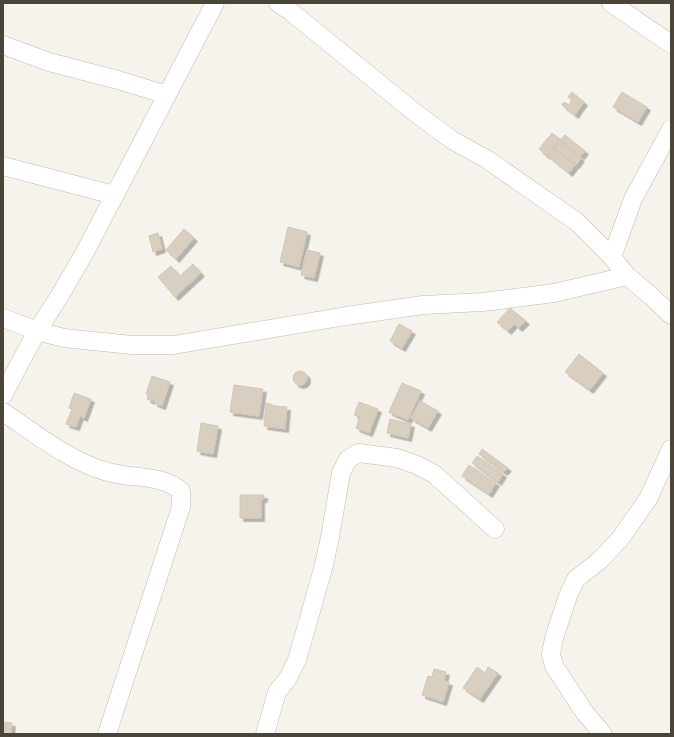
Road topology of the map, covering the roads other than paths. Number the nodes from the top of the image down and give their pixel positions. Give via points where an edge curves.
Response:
1 (215, 3) edge
2 (278, 3) edge
3 (611, 3) edge
4 (671, 44) edge
5 (3, 45) edge
6 (167, 95) junction
7 (671, 129) edge
8 (3, 166) edge
9 (114, 196) junction
10 (612, 257) junction
11 (627, 276) junction
12 (671, 315) edge
13 (3, 318) edge
14 (36, 331) junction
15 (3, 395) edge
16 (3, 412) edge
17 (671, 449) edge
18 (495, 529) dead end
19 (106, 734) edge
20 (265, 734) edge
21 (603, 734) edge

1 - 6 street
2 - 10 street via 452,140 488,160 577,222
3 - 4 street
5 - 6 street via 49,62
6 - 9 street
7 - 10 street via 633,199
8 - 9 street
9 - 14 street via 85,252
10 - 11 street
11 - 12 street
11 - 14 street via 554,293 484,302 423,305 174,345 132,345 64,338
13 - 14 street
14 - 15 street
16 - 19 street via 72,458 108,472 174,484 181,491 181,507
17 - 21 street via 648,499 620,539 598,562 576,579 554,638 551,654 554,666 585,713
18 - 20 street via 434,474 417,465 397,458 359,453 348,459 341,474 324,565 297,660 277,692

